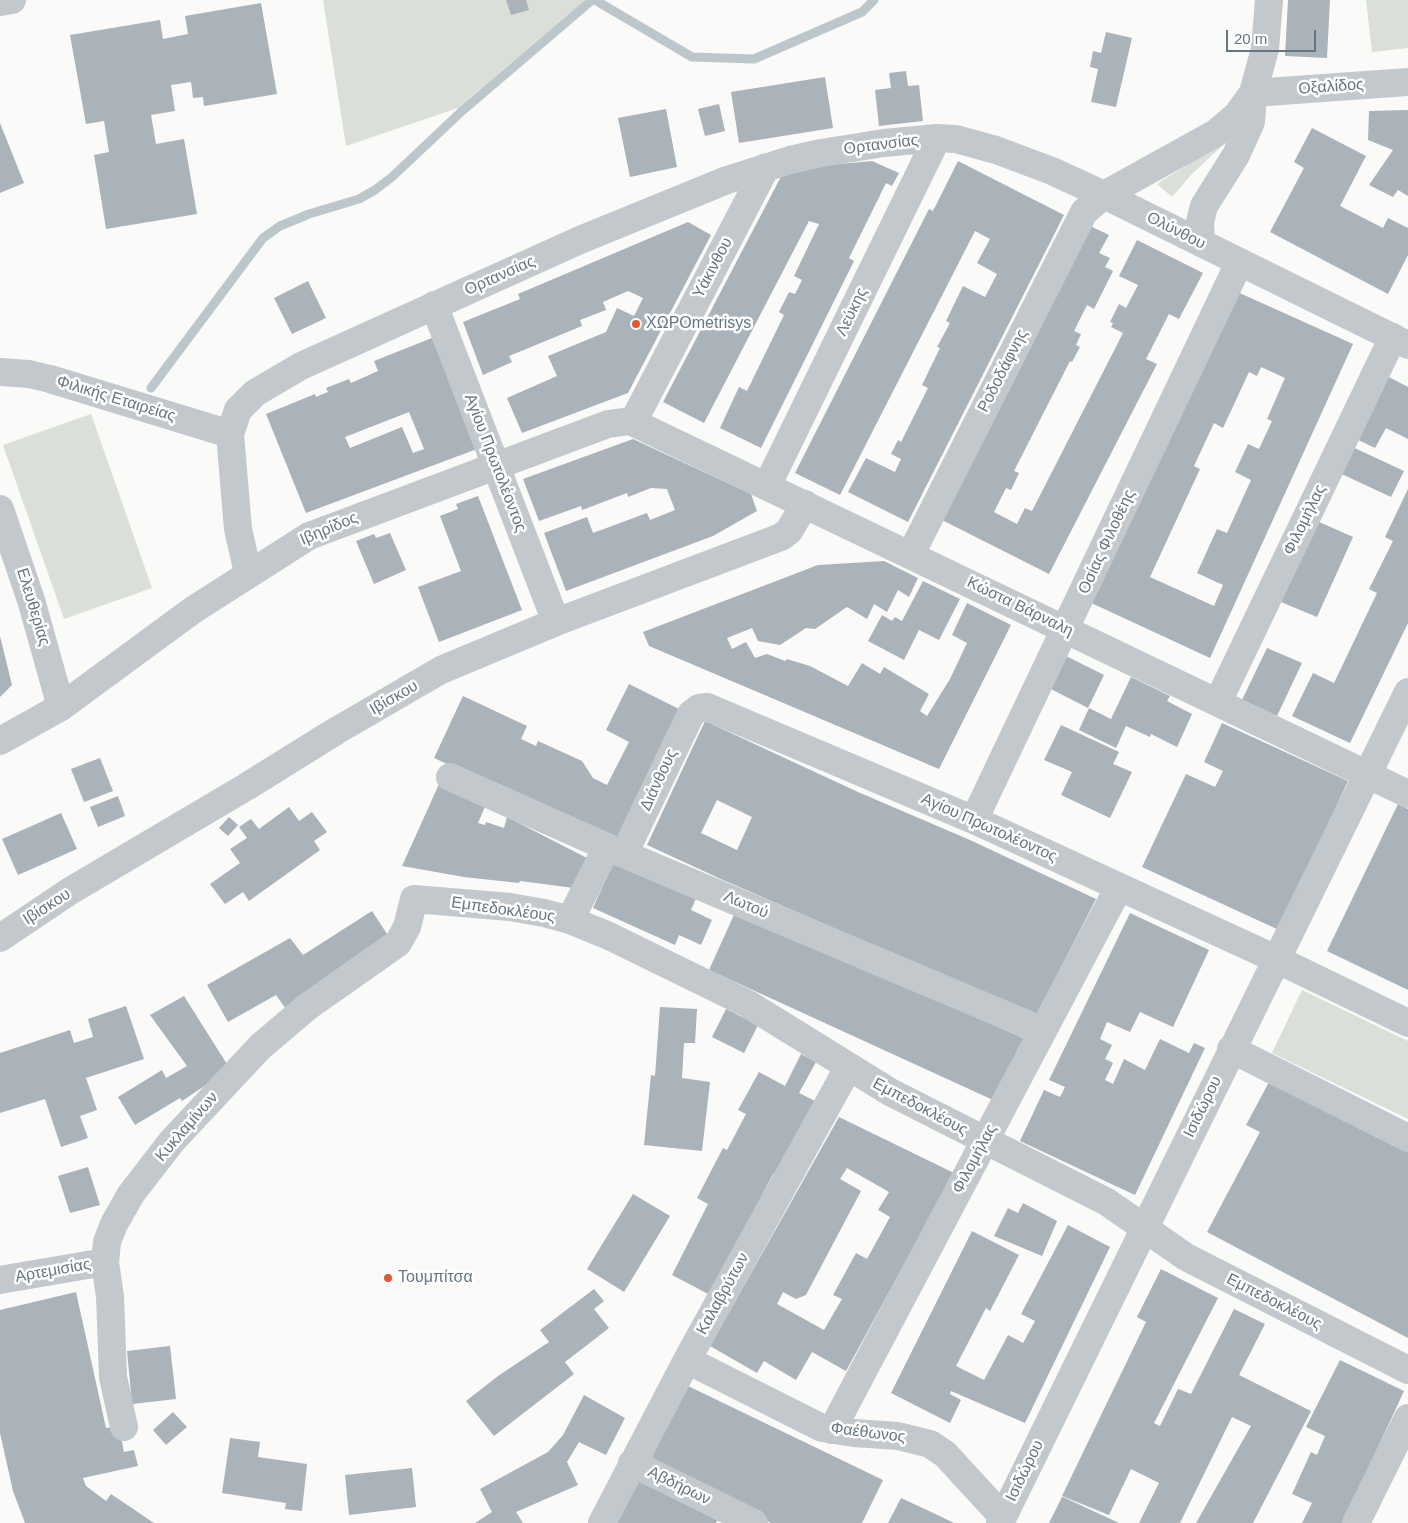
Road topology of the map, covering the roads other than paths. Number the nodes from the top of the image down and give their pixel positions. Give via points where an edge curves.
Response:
1 (12, 0) edge
2 (1269, 0) edge
3 (0, 2) edge
4 (1408, 82) edge
5 (1253, 93) junction
6 (937, 138) junction
7 (766, 167) junction
8 (1104, 195) junction
9 (1201, 243) junction
10 (1239, 263) junction
11 (434, 305) junction
12 (1400, 341) edge
13 (0, 372) edge
14 (632, 422) junction
15 (230, 434) junction
16 (496, 465) junction
17 (767, 486) junction
18 (805, 504) junction
19 (0, 509) edge
20 (911, 554) junction
21 (9, 563) edge
22 (248, 573) junction
23 (556, 622) junction
24 (1066, 629) junction
25 (1408, 692) edge
26 (1218, 702) junction
27 (61, 707) junction
28 (698, 708) joint
29 (0, 741) edge
30 (1368, 774) junction
31 (450, 777) dead end
32 (1408, 794) edge
33 (974, 820) junction
34 (615, 850) junction
35 (1119, 888) junction
36 (414, 899) joint
37 (570, 920) junction
38 (0, 938) edge
39 (1276, 959) junction
40 (1408, 1023) edge
41 (1043, 1031) junction
42 (1231, 1049) junction
43 (848, 1068) junction
44 (1408, 1138) edge
45 (985, 1141) junction
46 (1144, 1228) junction
47 (105, 1262) junction
48 (0, 1280) edge
49 (687, 1360) junction
50 (1408, 1370) edge
51 (1408, 1418) edge
52 (124, 1427) dead end
53 (832, 1430) junction
54 (632, 1463) junction
55 (1002, 1520) edge
56 (602, 1523) edge
57 (754, 1523) edge
58 (1356, 1523) edge

1 - 3 street
2 - 5 street via 1265,49
4 - 5 street, Οξαλίδος
5 - 8 street, Ροδοδάφνης via 1238,114 1216,133
5 - 9 street via 1253,111 1247,132 1201,212
6 - 7 street, Ορτανσίας via 821,153
6 - 8 street, Ολύνθου via 956,139 996,150
6 - 17 street, Λεύκης
7 - 11 street, Ορτανσίας via 580,240
7 - 14 street, Υάκινθου
8 - 9 street, Ολύνθου
8 - 20 street, Ροδοδάφνης via 1081,218
9 - 10 street, Ολύνθου
10 - 12 street, Ολύνθου
10 - 24 street, Οσίας Φιλοθέης
11 - 15 street, Ορτανσίας via 273,381 244,402 234,418
11 - 16 street, Αγίου Πρωτολέοντος
12 - 26 street, Φιλομήλας
13 - 15 street, Φιλικής Εταιρείας via 50,379
14 - 16 street, Ιβηρίδος via 608,424
14 - 17 street, Κώστα Βάρναλη
15 - 22 street, Ορτανσίας via 238,529
16 - 22 street, Ιβηρίδος via 324,529
16 - 23 street, Αγίου Πρωτολέοντος
17 - 18 street, Κώστα Βάρναλη
18 - 20 street, Κώστα Βάρναλη
18 - 23 street, Ιβίσκου via 789,531 781,537
19 - 21 street, Ελευθερίας
20 - 24 street, Κώστα Βάρναλη
21 - 27 street, Ελευθερίας via 43,639
22 - 27 street, Ιβηρίδος
23 - 38 street, Ιβίσκου via 441,670 77,887
24 - 26 street, Κώστα Βάρναλη
24 - 33 street, Οσίας Φιλοθέης
25 - 30 street, Ισιδώρου
26 - 30 street, Κώστα Βάρναλη
27 - 29 street, Ιβηρίδος
28 - 33 street, Αγίου Πρωτολέοντος via 715,710
28 - 34 street, Διάνθους via 689,718
30 - 32 street, Κώστα Βάρναλη
30 - 39 street, Ισιδώρου
31 - 34 street, Λωτού
33 - 35 street, Αγίου Πρωτολέοντος
34 - 37 street, Διάνθους
34 - 41 street, Λωτού
35 - 39 street, Αγίου Πρωτολέοντος
35 - 41 street, Φιλομήλας
36 - 37 street, Εμπεδοκλέους via 510,907
36 - 47 street, Κυκλαμίνων via 407,927 398,943 307,1007 276,1033 172,1141 131,1194 114,1224 107,1242
37 - 43 street, Εμπεδοκλέους via 748,1004
39 - 40 street, Αγίου Πρωτολέοντος
39 - 42 street, Ισιδώρου
41 - 45 street, Φιλομήλας
42 - 44 street
42 - 46 street, Ισιδώρου
43 - 45 street, Εμπεδοκλέους
43 - 49 street, Καλαβρύτων
45 - 46 street, Εμπεδοκλέους via 1107,1202
45 - 53 street, Φιλομήλας
46 - 50 street, Εμπεδοκλέους via 1186,1257
46 - 55 street, Ισιδώρου
47 - 48 street, Αρτεμισίας
47 - 52 street, Κυκλαμίνων via 111,1307 112,1377
49 - 53 street, Φαέθωνος via 800,1418
49 - 54 street, Καλαβρύτων
51 - 58 street
53 - 55 street, Φαέθωνος via 898,1436 930,1444 945,1454
54 - 56 street, Καλαβρύτων
54 - 57 street, Αβδήρων

